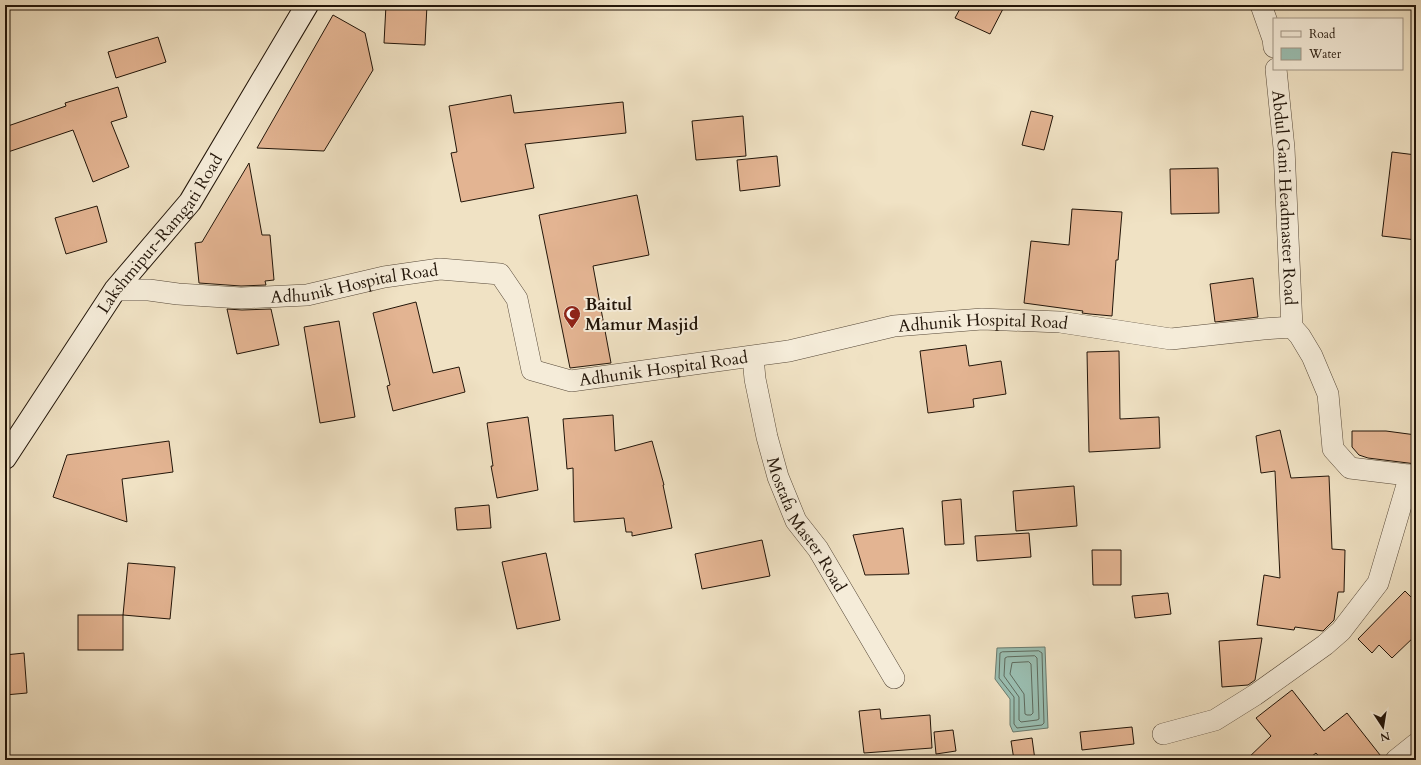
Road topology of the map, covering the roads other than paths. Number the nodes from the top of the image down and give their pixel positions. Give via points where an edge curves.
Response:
1 (307, 5) edge
2 (1261, 5) edge
3 (1273, 39) edge
4 (1276, 70) edge
5 (115, 290) junction
6 (1292, 327) junction
7 (754, 357) junction
8 (5, 458) edge
9 (1413, 476) edge
10 (894, 678) dead end
11 (1163, 734) dead end
12 (1416, 744) edge
13 (1396, 760) edge

1 - 5 main road, Lakshmipur-Ramgati Road via 190,202
2 - 3 street
4 - 6 street, Abdul Gani Headmaster Road via 1284,148
5 - 7 street, Adhunik Hospital Road via 149,290 241,298 307,294 384,277 440,269 500,274 517,299 532,370 571,381
5 - 8 main road, Lakshmipur-Ramgati Road
6 - 7 street, Adhunik Hospital Road via 1171,339 1060,322 982,319 894,326
6 - 9 street via 1312,356 1328,394 1333,449 1350,468
7 - 10 street, Mostafa Master Road via 755,379 767,437 778,477 796,521 818,549
9 - 11 street via 1378,584 1341,631 1262,690 1215,720
12 - 13 street

